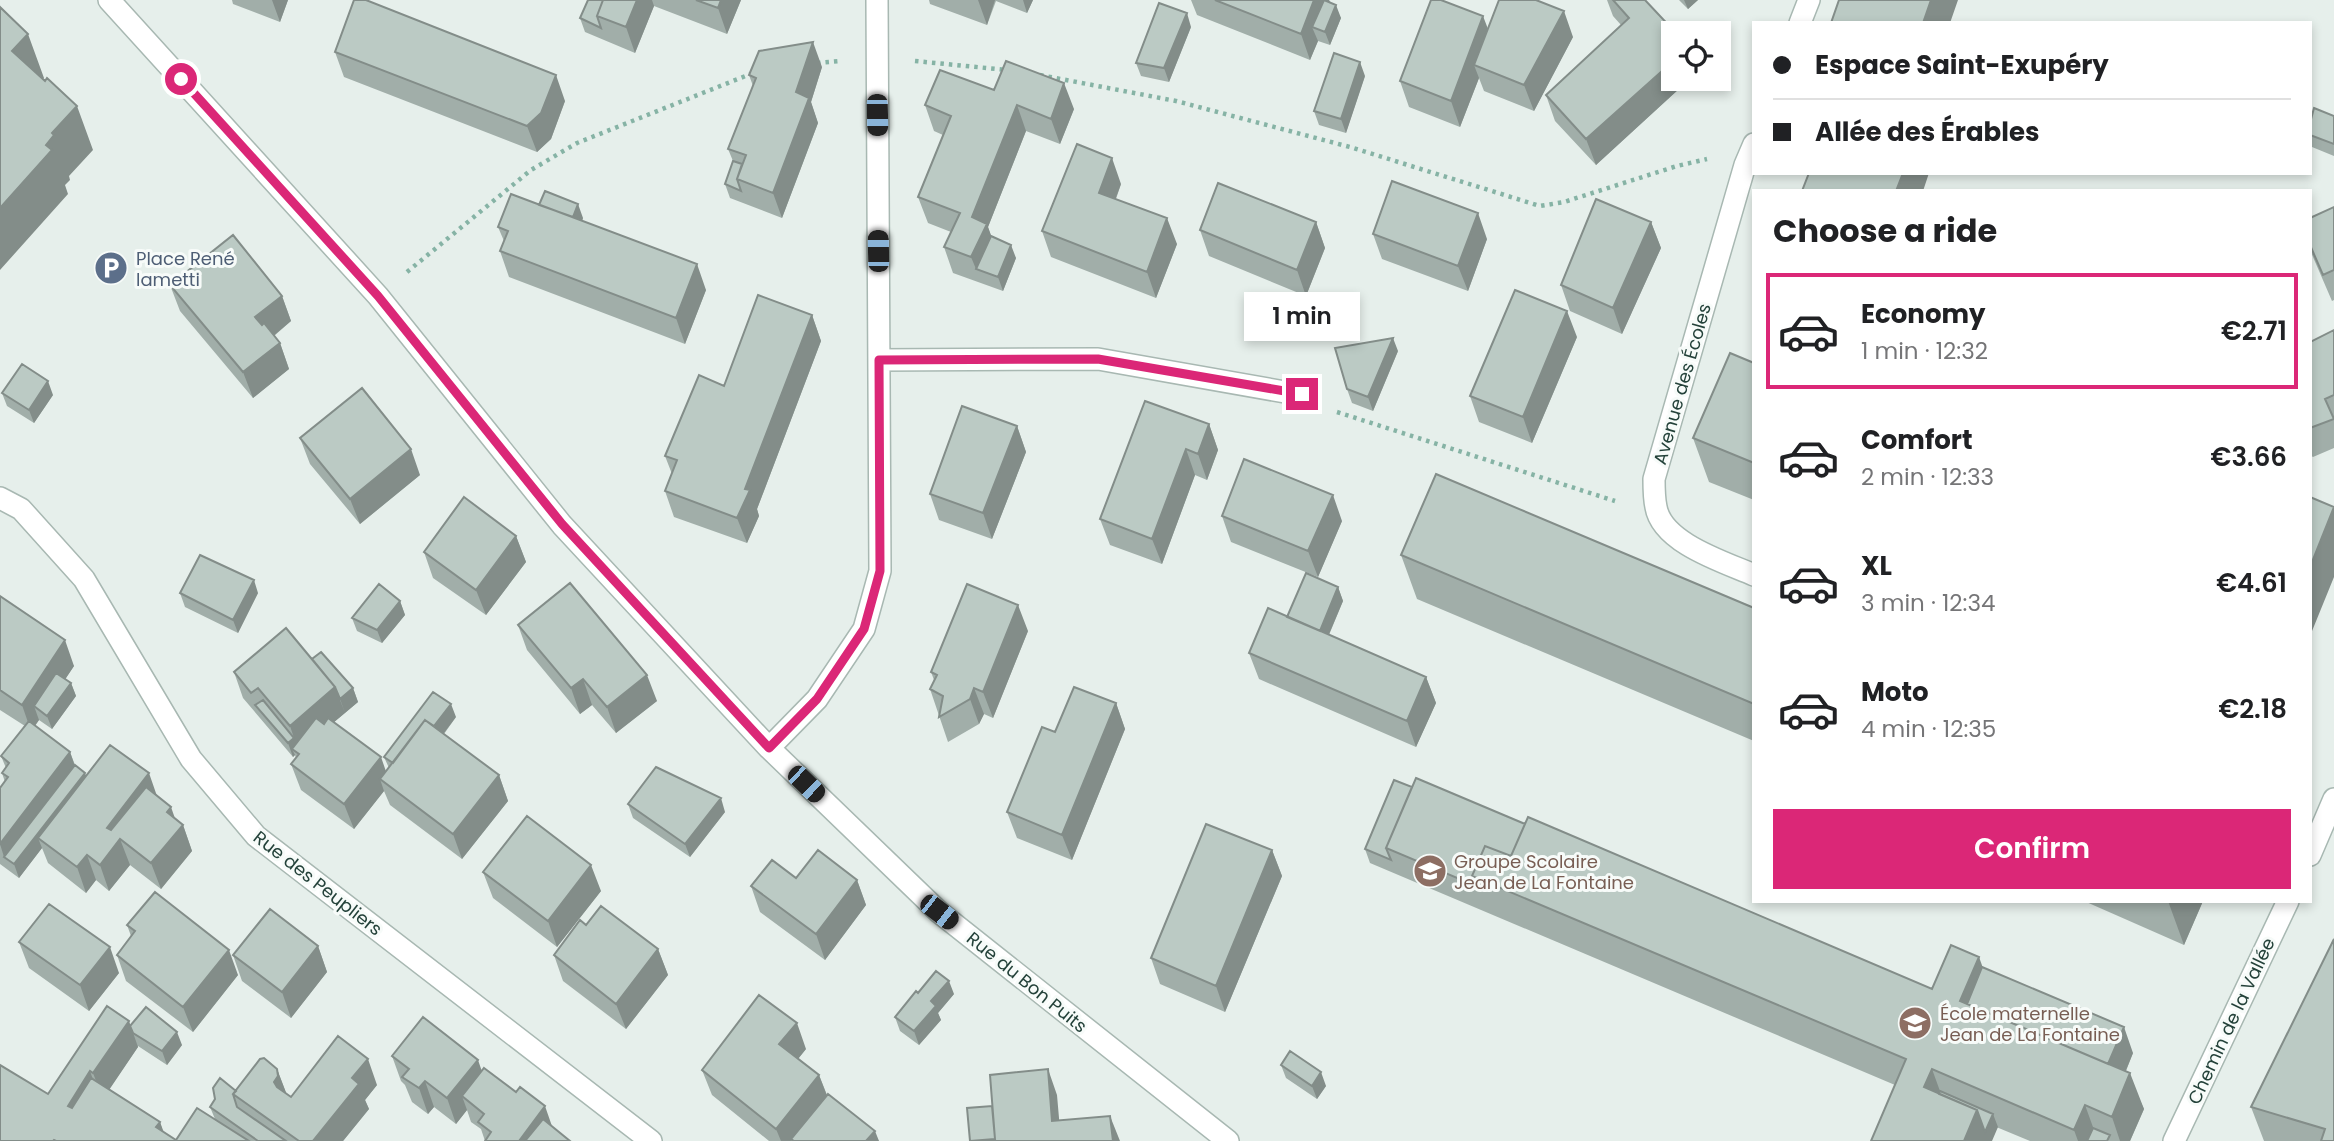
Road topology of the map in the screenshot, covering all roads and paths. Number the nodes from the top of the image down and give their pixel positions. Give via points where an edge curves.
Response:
1 (109, 0) edge
2 (877, 0) edge
3 (1809, 0) edge
4 (1801, 21) edge
5 (877, 60) junction
6 (813, 63) edge
7 (1016, 71) edge
8 (755, 72) edge
9 (1030, 73) edge
10 (1752, 149) edge
11 (1745, 165) junction
12 (378, 296) junction
13 (879, 360) junction
14 (1302, 394) joint
15 (0, 498) edge
16 (1656, 510) junction
17 (1752, 574) edge
18 (769, 748) junction
19 (2334, 799) edge
20 (2316, 825) edge
21 (2312, 845) edge
22 (2287, 903) edge
23 (651, 1141) edge
24 (1228, 1141) edge
25 (2174, 1141) edge

1 - 12 street, Rue du Bon Puits
2 - 5 street
3 - 4 street
5 - 6 path
5 - 7 path
5 - 13 street
8 - 12 path via 576,143 531,170
9 - 11 path via 1175,101 1350,147 1540,206 1704,159
10 - 11 street, Avenue des Écoles
11 - 16 street, Avenue des Écoles via 1654,480
12 - 18 street, Rue du Bon Puits via 562,524
13 - 14 street via 1098,359
13 - 18 street via 880,571 864,629 817,699
14 - 16 path via 1344,415 1612,501
15 - 23 street, Rue des Peupliers via 21,509 83,579 191,759 256,836
16 - 17 street via 1680,541
18 - 24 street, Rue du Bon Puits via 939,912
19 - 20 street
20 - 21 street
22 - 25 street, Chemin de la Vallée

